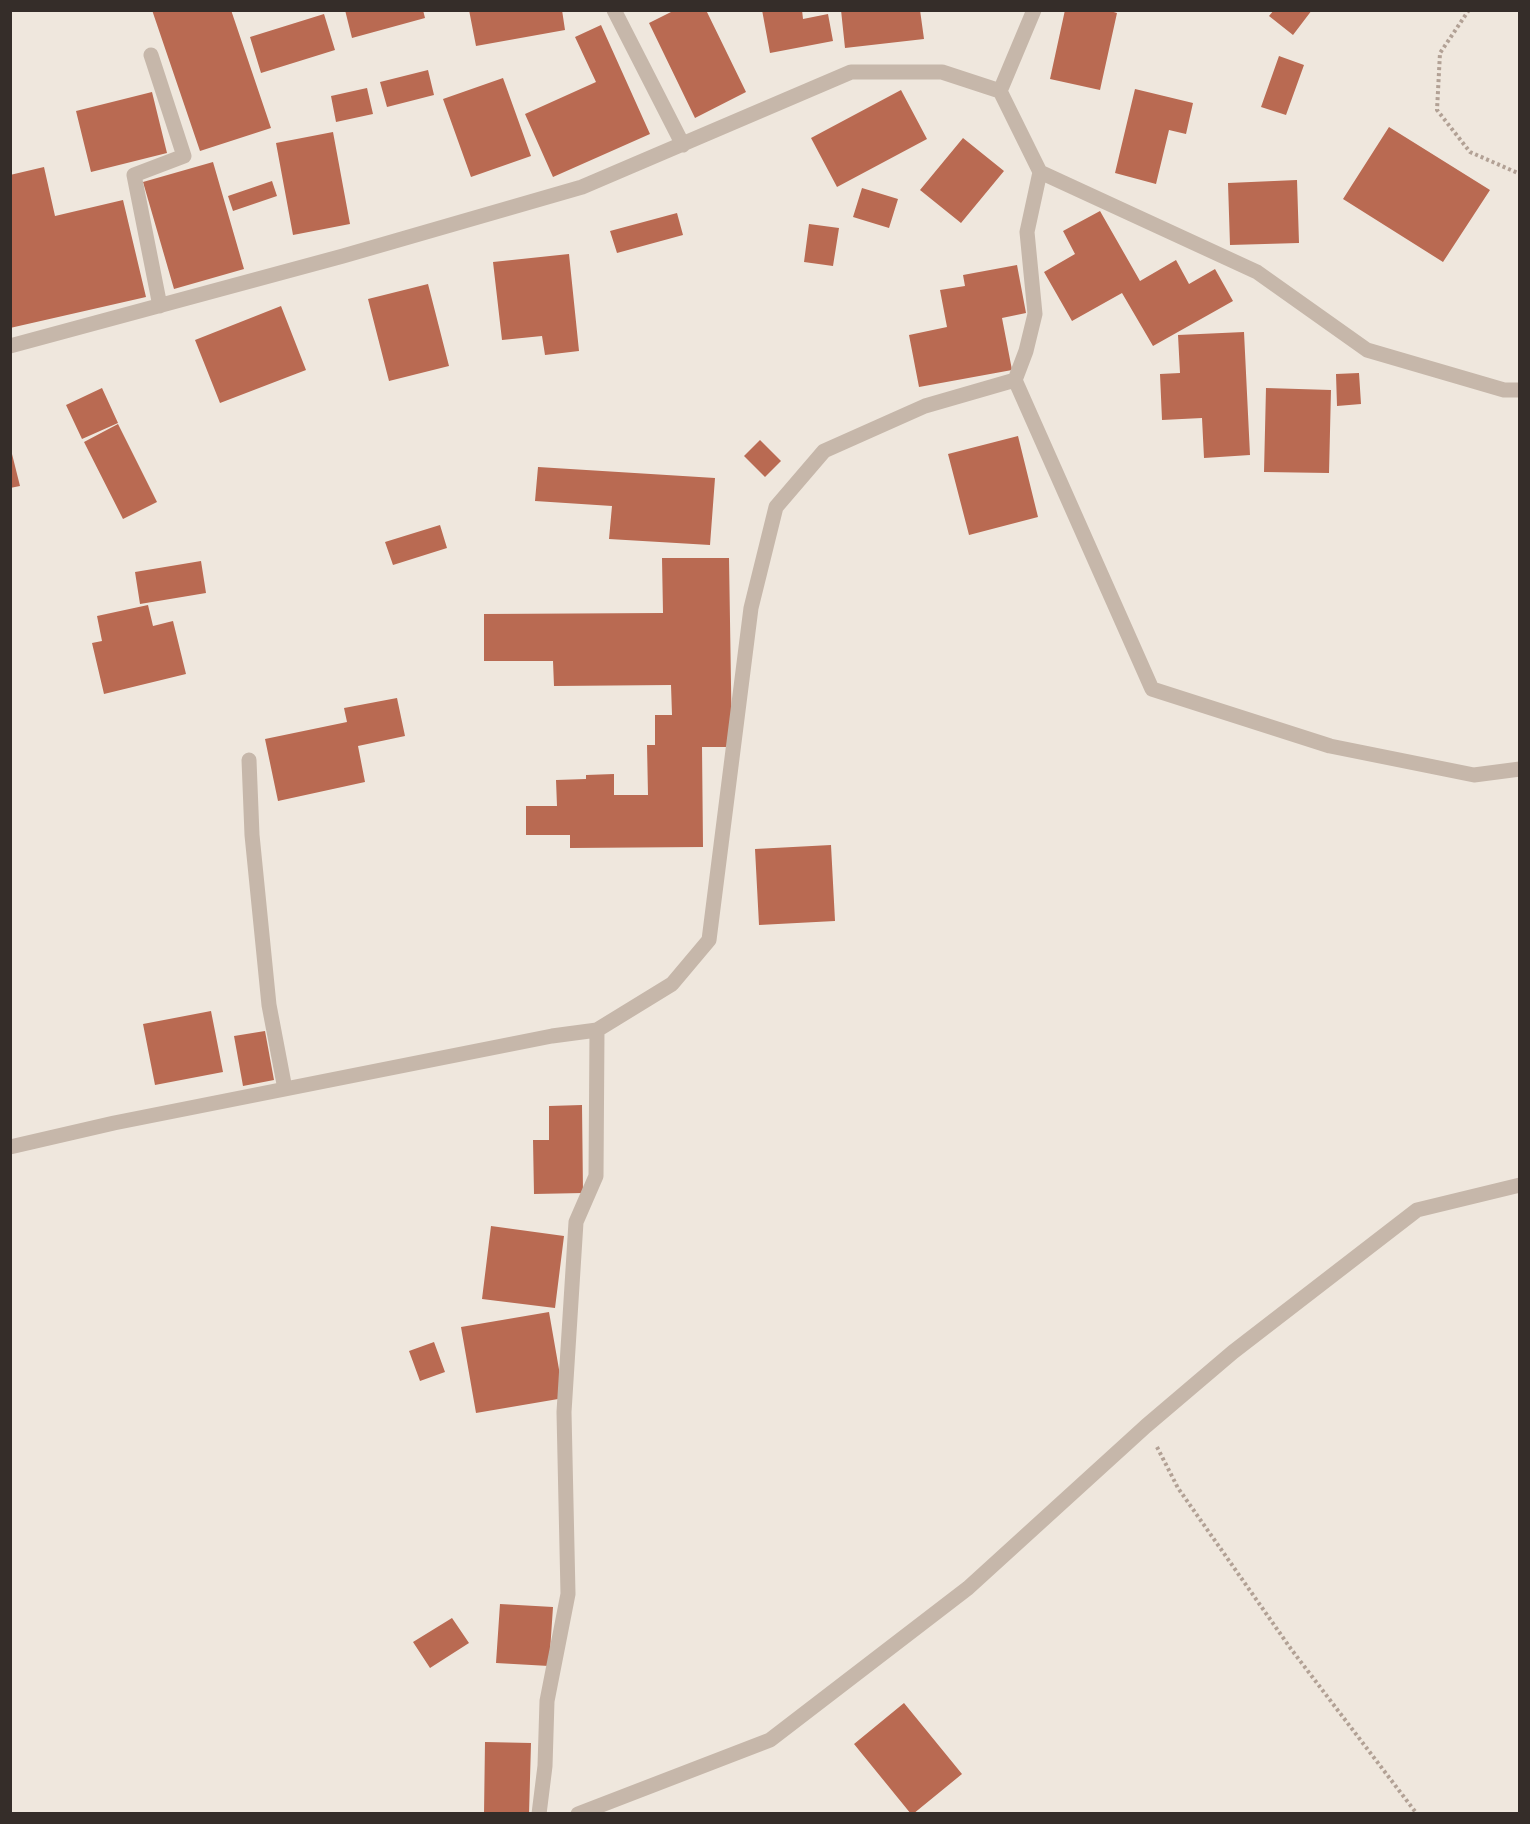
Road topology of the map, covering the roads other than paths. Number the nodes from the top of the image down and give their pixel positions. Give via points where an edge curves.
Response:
1 (614, 10) edge
2 (1034, 10) edge
3 (151, 55) dead end
4 (1000, 91) junction
5 (682, 145) junction
6 (1040, 172) junction
7 (160, 306) junction
8 (10, 346) edge
9 (1015, 380) junction
10 (1520, 390) edge
11 (249, 760) dead end
12 (1520, 769) edge
13 (597, 1030) junction
14 (285, 1089) junction
15 (10, 1147) edge
16 (1520, 1185) edge
17 (539, 1814) edge
18 (578, 1814) edge

1 - 5 street
2 - 4 street
3 - 7 street via 184,156 134,175
4 - 5 street via 942,72 852,72
4 - 6 street
5 - 7 street via 582,187
6 - 9 street via 1027,232 1035,314
6 - 10 street via 1257,272 1367,350 1504,390
7 - 8 street
9 - 12 street via 1152,688 1330,746 1474,775
9 - 13 street via 925,406 824,451 776,507 751,608 709,940 672,984
11 - 14 street via 252,835 269,1005
13 - 14 street
13 - 17 street via 596,1176 576,1222 564,1412 568,1594 547,1701
14 - 15 street
16 - 18 street via 1417,1210 1233,1352 1146,1425 968,1587 771,1740

